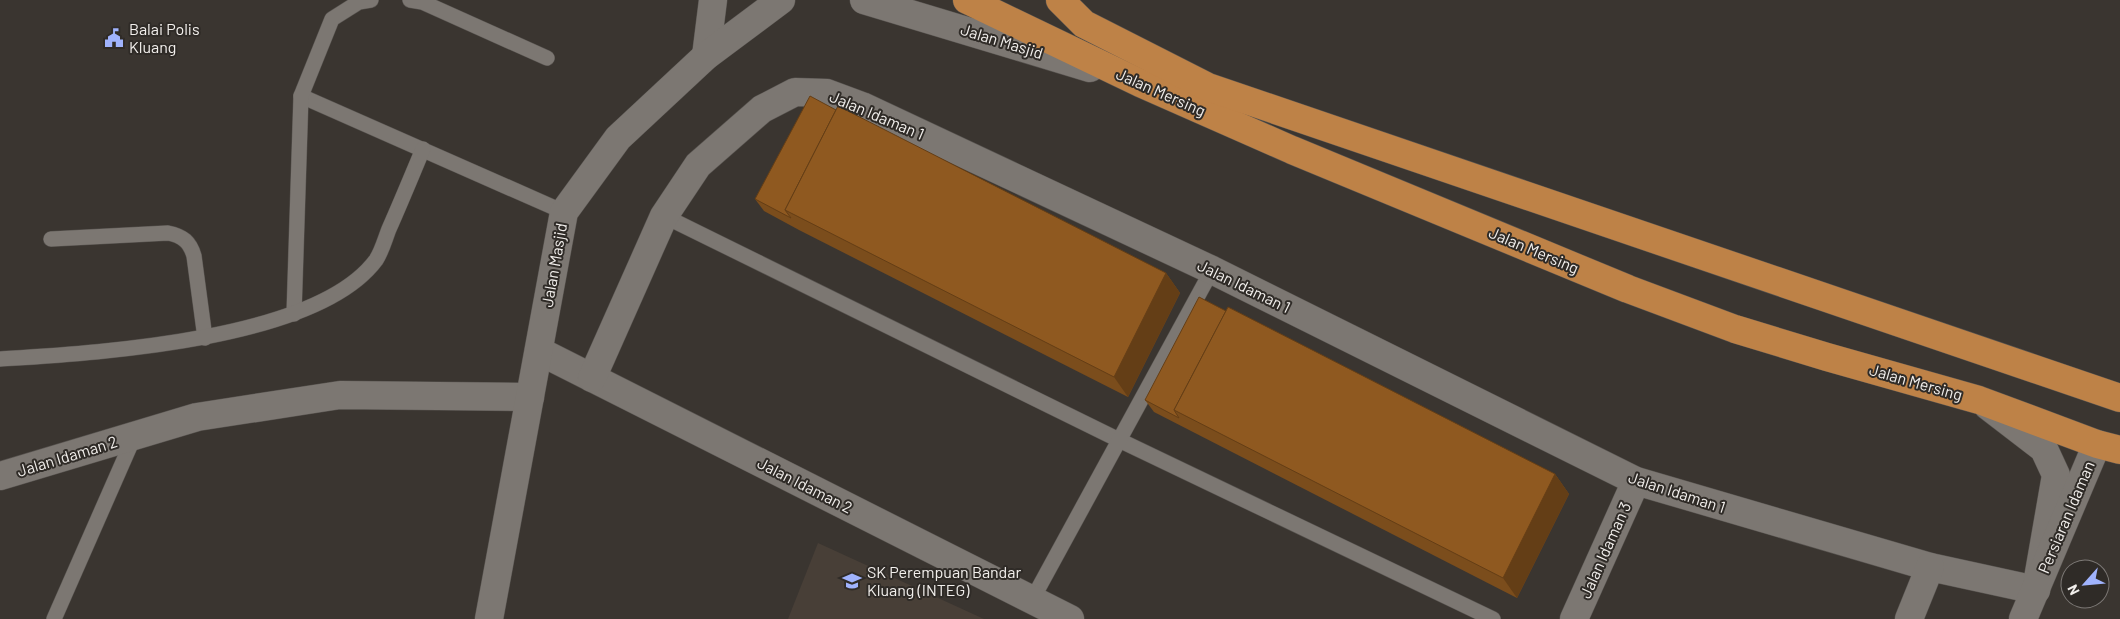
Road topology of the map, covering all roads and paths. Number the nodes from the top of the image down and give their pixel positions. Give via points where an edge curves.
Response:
1 (371, 0) edge
2 (410, 0) edge
3 (713, 0) edge
4 (781, 0) edge
5 (864, 0) edge
6 (967, 0) edge
7 (1060, 0) edge
8 (706, 56) junction
9 (547, 58) dead end
10 (1140, 83) junction
11 (301, 96) junction
12 (423, 149) junction
13 (564, 212) junction
14 (664, 216) junction
15 (51, 239) dead end
16 (1212, 270) junction
17 (294, 314) junction
18 (205, 338) junction
19 (539, 351) junction
20 (0, 359) edge
21 (592, 378) junction
22 (530, 397) junction
23 (2120, 398) edge
24 (1979, 400) junction
25 (134, 437) junction
26 (1119, 440) junction
27 (2108, 447) edge
28 (0, 476) edge
29 (1636, 482) junction
30 (1930, 567) junction
31 (2036, 590) junction
32 (1032, 600) junction
33 (54, 619) edge
34 (489, 619) edge
35 (1070, 619) edge
36 (1493, 619) edge
37 (1574, 619) edge
38 (1909, 619) edge
39 (2023, 619) edge

1 - 11 lane via 359,2 332,19
2 - 9 lane via 422,2
3 - 8 street
4 - 8 street, Jalan Masjid
5 - 10 street, Jalan Masjid
6 - 10 highway, Jalan Mersing
7 - 23 highway via 1084,24 1208,87
8 - 13 street, Jalan Masjid via 618,138
10 - 24 highway, Jalan Mersing via 1292,150 1628,289 1735,329
11 - 12 lane
11 - 17 lane
12 - 13 lane
12 - 17 lane via 376,259 356,281
13 - 19 street, Jalan Masjid
14 - 16 street, Jalan Idaman 1 via 698,165 762,109 795,92 827,93 862,106
14 - 21 street, Jalan Idaman 1
14 - 26 lane
15 - 18 lane via 168,234 186,240 194,256
16 - 26 lane
16 - 29 street, Jalan Idaman 1
17 - 18 lane
18 - 20 lane via 69,355
19 - 21 street, Jalan Idaman 2
19 - 22 street, Jalan Masjid
21 - 32 street, Jalan Idaman 2
22 - 25 street, Jalan Idaman 2 via 340,395 197,417
22 - 34 street, Jalan Masjid
24 - 27 highway, Jalan Mersing
24 - 31 street, Persiaran Idaman via 2044,449 2056,475
25 - 28 street, Jalan Idaman 2
25 - 33 lane
26 - 32 lane
26 - 36 lane
27 - 31 street, Persiaran Idaman
29 - 30 street, Jalan Idaman 1
29 - 37 street, Jalan Idaman 3
30 - 31 street, Jalan Idaman 1
30 - 38 street
31 - 39 street, Persiaran Idaman
32 - 35 street, Jalan Idaman 2

